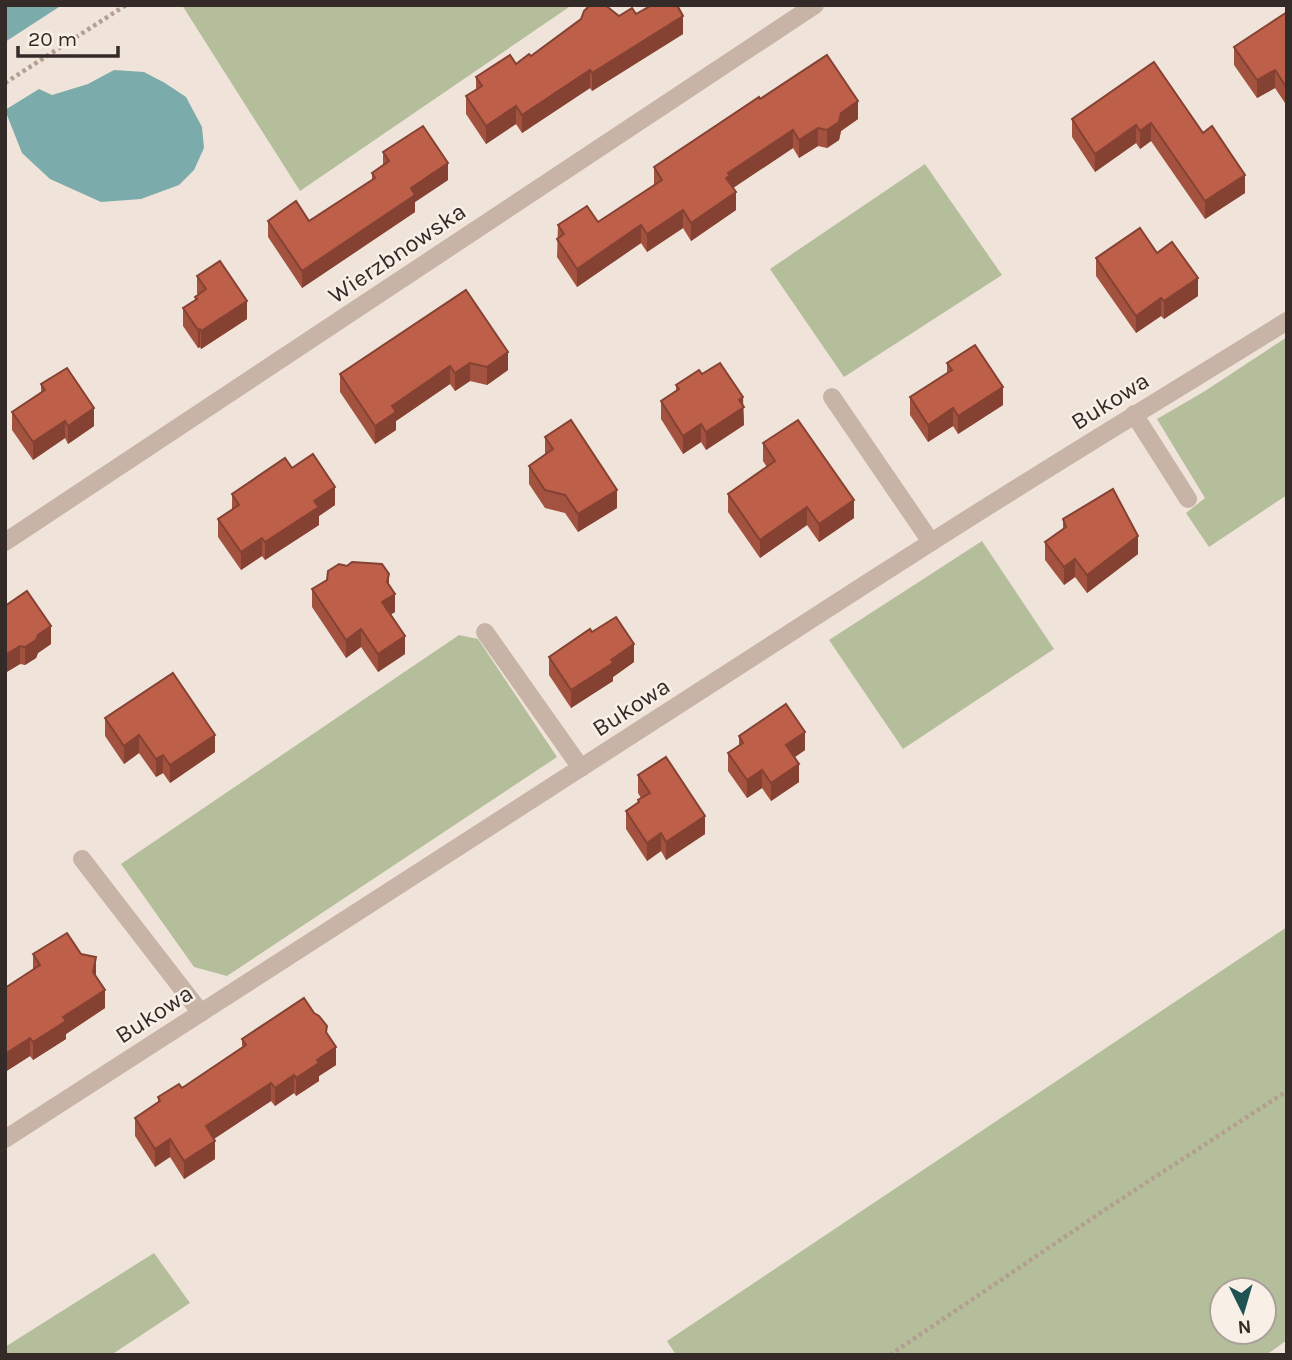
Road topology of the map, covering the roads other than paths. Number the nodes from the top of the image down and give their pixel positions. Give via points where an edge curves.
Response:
1 (815, 5) edge
2 (1287, 321) edge
3 (832, 397) dead end
4 (1134, 414) junction
5 (1188, 499) dead end
6 (5, 542) edge
7 (931, 542) junction
8 (485, 632) dead end
9 (581, 768) junction
10 (82, 859) dead end
11 (201, 1013) junction
12 (5, 1139) edge

1 - 6 street, Wierzbnowska
2 - 4 street, Bukowa
3 - 7 street
4 - 5 street
4 - 7 street, Bukowa
7 - 9 street, Bukowa
8 - 9 street
9 - 11 street, Bukowa
10 - 11 street
11 - 12 street, Bukowa

